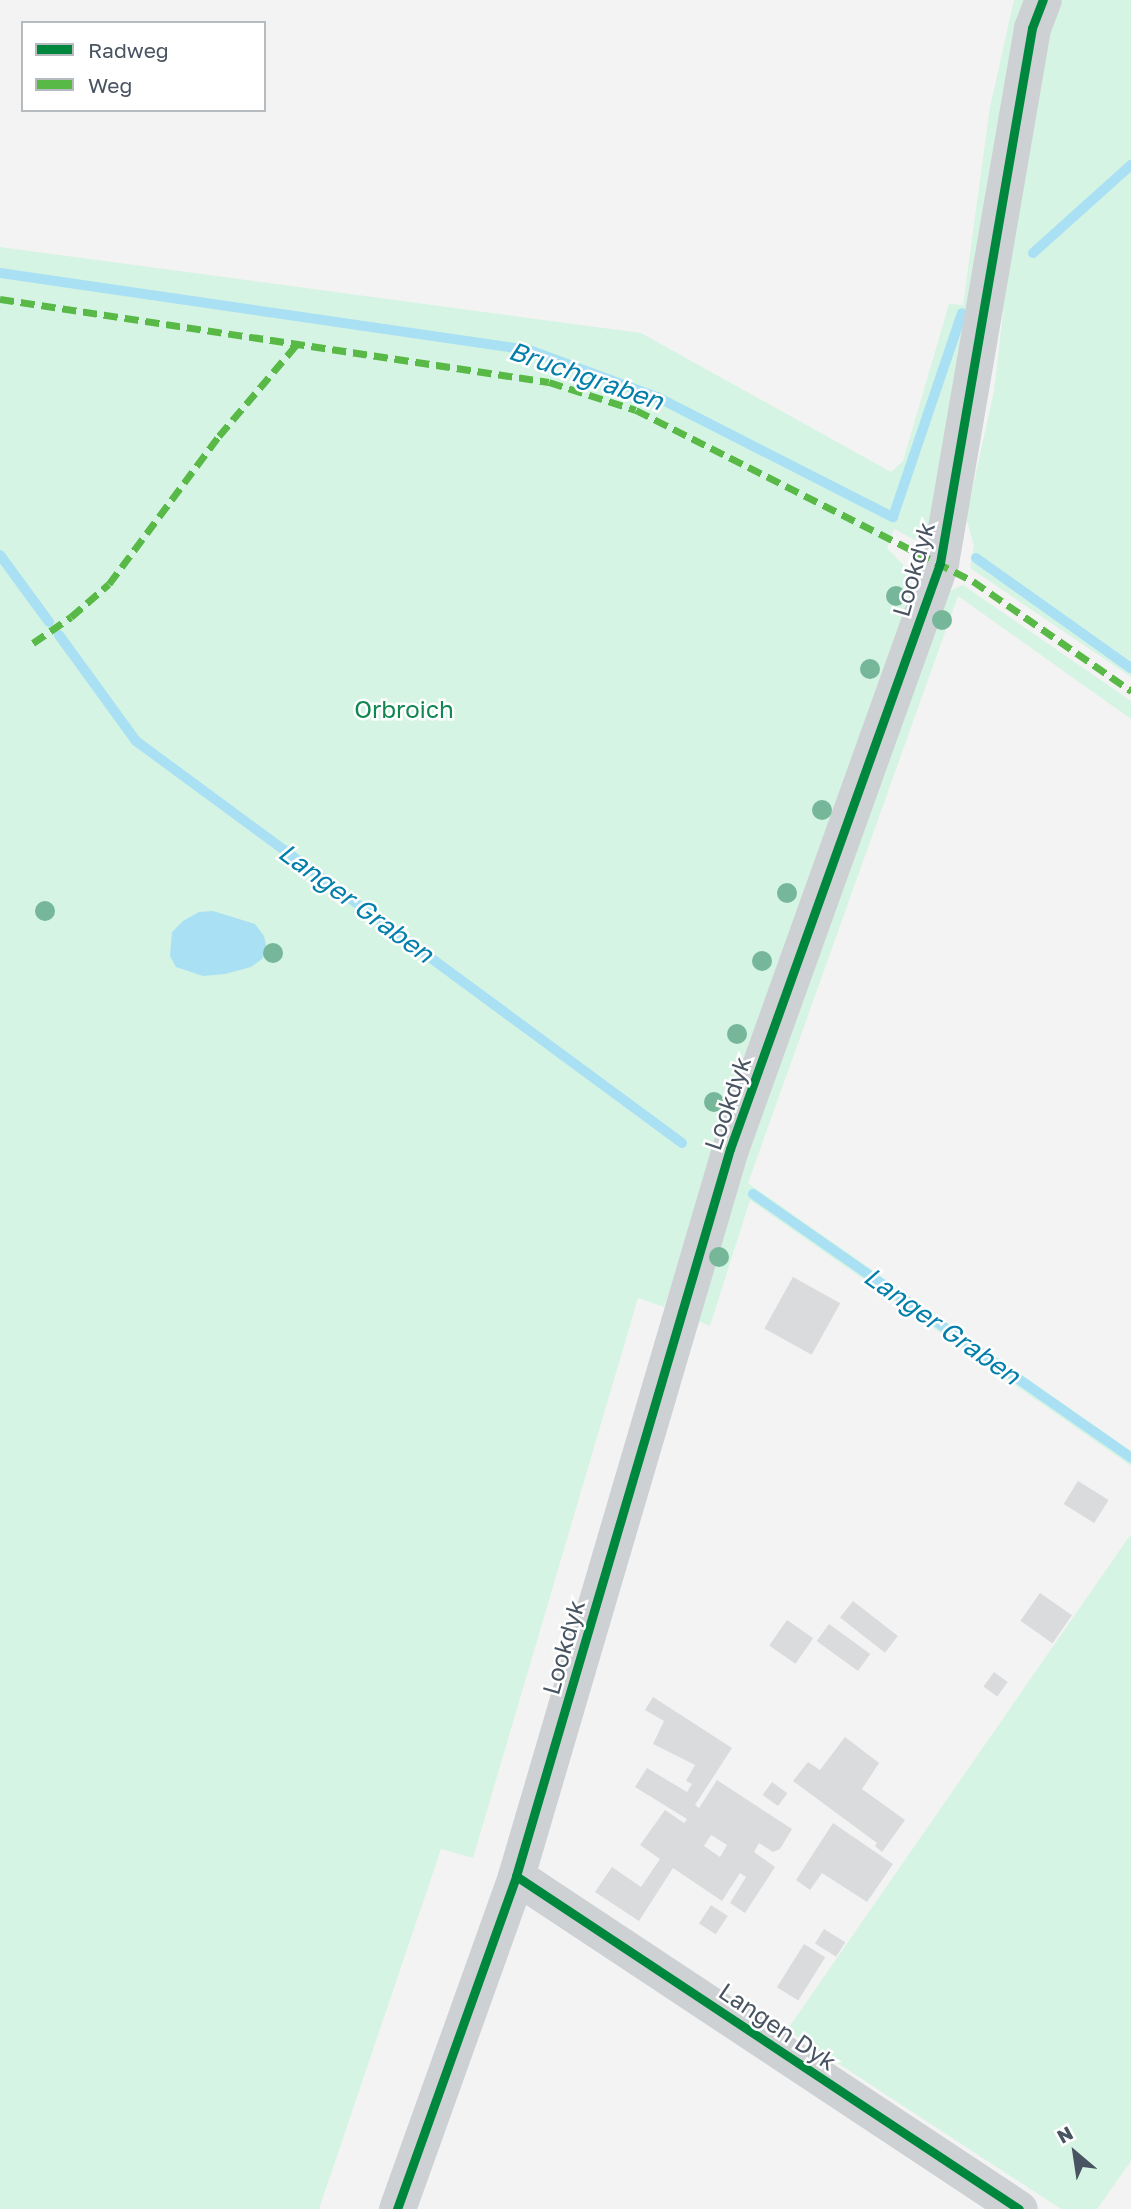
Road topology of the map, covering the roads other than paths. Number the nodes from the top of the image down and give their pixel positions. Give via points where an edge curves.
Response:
1 (1043, 0) edge
2 (516, 1875) junction
3 (397, 2209) edge
4 (1019, 2209) edge

1 - 2 street, Lookdyk via 1032,28 940,563 730,1149
2 - 3 street, Lookdyk
2 - 4 street, Langen Dyk

